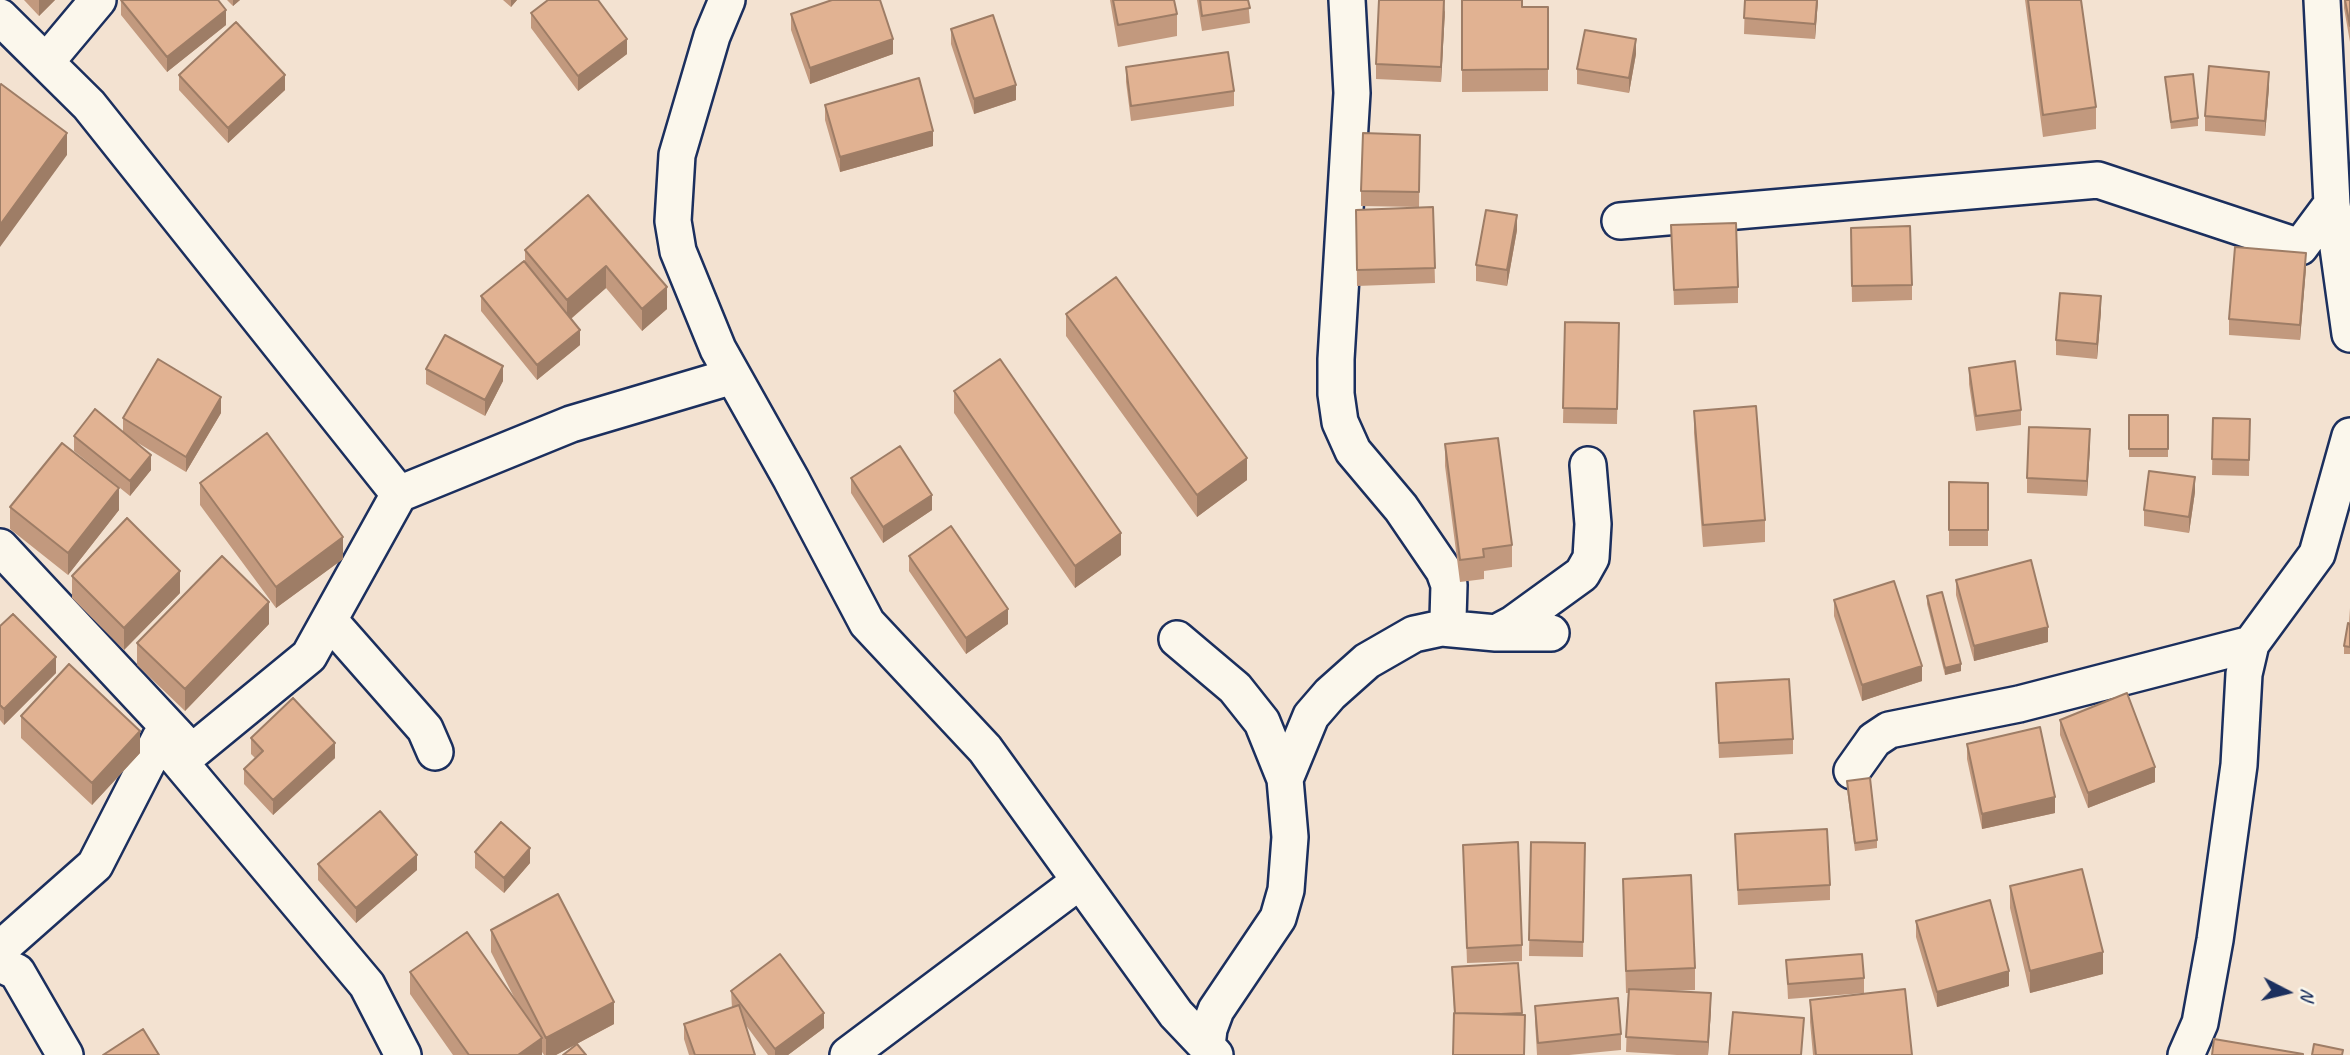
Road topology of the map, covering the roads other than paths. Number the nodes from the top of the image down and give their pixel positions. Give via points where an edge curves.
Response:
1 (98, 0) edge
2 (727, 0) edge
3 (1348, 0) edge
4 (2322, 0) edge
5 (0, 17) edge
6 (46, 62) junction
7 (2332, 204) junction
8 (1620, 221) dead end
9 (2350, 334) edge
10 (733, 376) junction
11 (2350, 436) edge
12 (1588, 465) dead end
13 (400, 494) junction
14 (0, 547) edge
15 (329, 620) junction
16 (1442, 628) junction
17 (1551, 633) dead end
18 (1496, 634) junction
19 (1177, 639) dead end
20 (2251, 644) junction
21 (1311, 716) junction
22 (1262, 722) junction
23 (160, 738) junction
24 (192, 752) junction
25 (435, 752) dead end
26 (1852, 771) dead end
27 (1285, 779) junction
28 (1080, 881) junction
29 (0, 949) edge
30 (0, 964) edge
31 (1211, 1051) edge
32 (65, 1055) edge
33 (402, 1055) edge
34 (848, 1055) edge
35 (2186, 1055) edge

1 - 6 street
2 - 10 street via 677,155 673,221 678,251
3 - 16 street via 1352,93 1336,359 1340,422 1353,451 1401,508 1444,571 1449,585 1448,619
4 - 7 street
5 - 6 street
6 - 13 street via 89,105
7 - 8 street via 2300,247 2098,180
7 - 9 street
10 - 13 street via 571,424
10 - 28 street via 867,623 985,749
11 - 20 street via 2317,554
12 - 18 street via 1591,558 1582,574
13 - 15 street
14 - 24 street
15 - 24 street via 309,656
15 - 25 street via 425,729
16 - 18 street
16 - 21 street via 1414,634 1367,661
17 - 18 street
19 - 22 street via 1235,688
20 - 26 street via 2019,704 1889,730 1874,740
20 - 35 street via 2215,940 2200,1023
21 - 22 street
21 - 27 street
22 - 27 street
23 - 24 street
23 - 29 street via 95,865
23 - 33 street via 367,985
27 - 31 street via 1290,837 1286,890 1278,918 1216,1010 1209,1029
28 - 31 street via 1176,1014
28 - 34 street
30 - 32 street via 17,972

